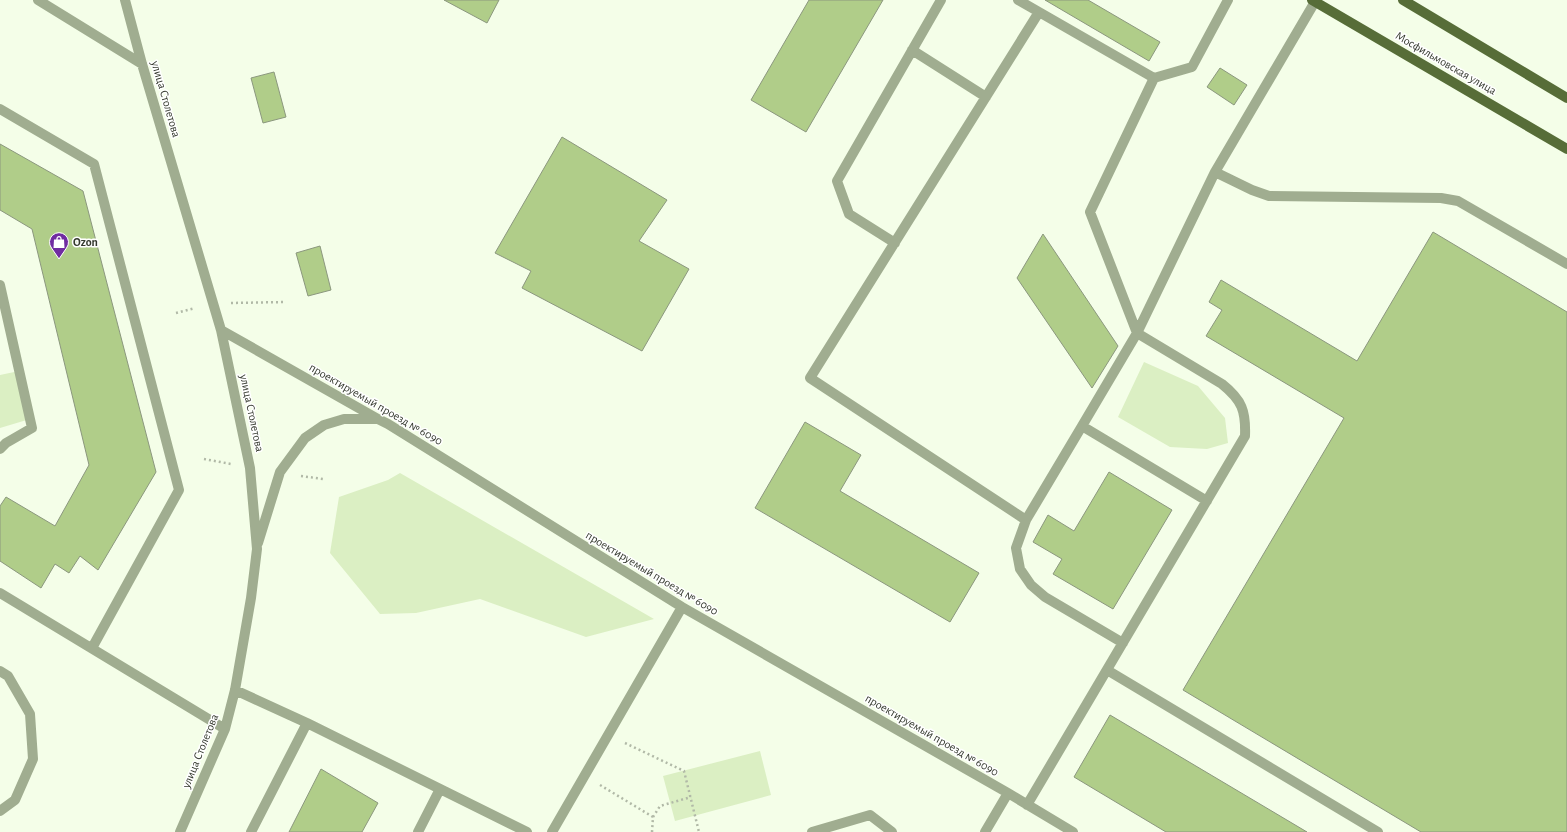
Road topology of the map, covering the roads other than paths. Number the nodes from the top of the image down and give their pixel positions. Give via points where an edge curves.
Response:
1 (38, 0) edge
2 (125, 0) edge
3 (941, 0) edge
4 (1018, 0) edge
5 (1228, 0) edge
6 (1403, 0) edge
7 (1315, 1) edge
8 (1039, 12) junction
9 (912, 50) junction
10 (142, 64) junction
11 (1154, 78) junction
12 (986, 97) junction
13 (1567, 98) edge
14 (0, 109) edge
15 (1567, 149) edge
16 (1215, 172) junction
17 (895, 243) junction
18 (1567, 264) edge
19 (0, 285) edge
20 (221, 330) junction
21 (1137, 333) junction
22 (378, 419) junction
23 (1082, 426) junction
24 (0, 449) edge
25 (1207, 501) junction
26 (1026, 520) junction
27 (257, 549) junction
28 (0, 593) edge
29 (682, 607) junction
30 (1123, 643) junction
31 (92, 648) junction
32 (1107, 670) junction
33 (0, 671) edge
34 (235, 690) junction
35 (307, 723) junction
36 (225, 729) junction
37 (440, 789) junction
38 (1008, 793) junction
39 (1027, 805) junction
40 (0, 811) edge
41 (180, 832) edge
42 (251, 832) edge
43 (418, 832) edge
44 (527, 832) edge
45 (552, 832) edge
46 (812, 832) edge
47 (892, 832) edge
48 (985, 832) edge
49 (1073, 832) edge
50 (1378, 832) edge

1 - 10 street
2 - 10 street, улица Столетова
3 - 9 street
4 - 8 street
5 - 11 street via 1192,67
6 - 13 main road
7 - 15 main road, Мосфильмовская улица
7 - 16 street
8 - 11 street
8 - 12 street
9 - 12 street
9 - 17 street via 837,181 849,214
10 - 20 street, улица Столетова
11 - 21 street via 1090,212
12 - 17 street
14 - 31 street via 94,164 179,490
16 - 18 street via 1270,196 1441,198 1458,201
16 - 21 street
17 - 26 street via 810,378
19 - 24 street via 32,428
20 - 22 street, проектируемый проезд № 6090
20 - 27 street, улица Столетова via 250,468
21 - 23 street
21 - 25 street via 1222,384 1234,393 1242,406 1246,419 1245,436
22 - 27 street via 344,419 324,425 305,438 280,472
22 - 29 street, проектируемый проезд № 6090
23 - 25 street
23 - 26 street
25 - 30 street
26 - 30 street via 1016,548 1020,569 1031,585 1044,596
27 - 34 street, улица Столетова
28 - 31 street
29 - 38 street, проектируемый проезд № 6090
29 - 45 street
30 - 32 street
31 - 36 street
32 - 39 street
32 - 50 street
33 - 40 street via 8,676 30,714 33,759 15,800
34 - 35 street
34 - 36 street, улица Столетова
35 - 37 street
35 - 42 street
36 - 41 street, улица Столетова
37 - 43 street
37 - 44 street
38 - 39 street, проектируемый проезд № 6090
38 - 48 street
39 - 49 street, проектируемый проезд № 6090
46 - 47 street via 870,815

